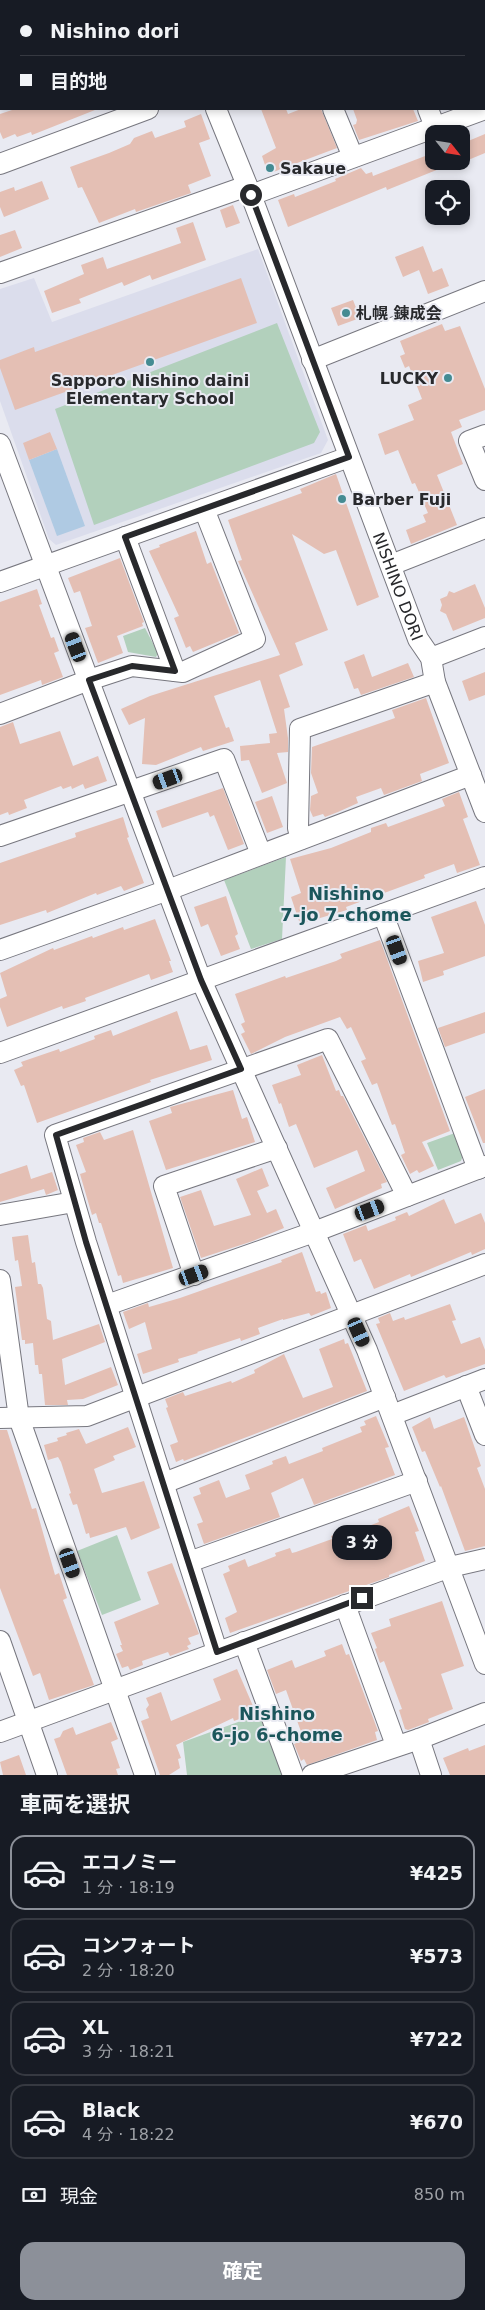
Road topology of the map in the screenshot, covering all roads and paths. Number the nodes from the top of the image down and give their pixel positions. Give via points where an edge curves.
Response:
1 (145, 110) edge
2 (216, 110) edge
3 (333, 110) edge
4 (479, 110) edge
5 (431, 118) edge
6 (353, 157) junction
7 (0, 164) edge
8 (249, 190) junction
9 (0, 273) edge
10 (485, 291) edge
11 (312, 360) junction
12 (485, 435) edge
13 (0, 444) edge
14 (349, 457) junction
15 (485, 480) edge
16 (204, 509) junction
17 (485, 528) edge
18 (125, 537) junction
19 (391, 565) junction
20 (46, 566) junction
21 (0, 582) edge
22 (485, 637) edge
23 (431, 658) junction
24 (175, 671) junction
25 (89, 680) junction
26 (435, 682) junction
27 (0, 714) edge
28 (471, 775) junction
29 (131, 792) junction
30 (485, 812) edge
31 (0, 836) edge
32 (301, 839) junction
33 (261, 854) junction
34 (485, 877) edge
35 (168, 890) junction
36 (383, 914) junction
37 (0, 950) edge
38 (201, 980) junction
39 (0, 1053) edge
40 (241, 1069) junction
41 (277, 1148) junction
42 (482, 1167) edge
43 (407, 1196) junction
44 (74, 1202) junction
45 (0, 1215) edge
46 (314, 1232) junction
47 (485, 1264) edge
48 (194, 1275) junction
49 (0, 1280) edge
50 (106, 1305) junction
51 (351, 1315) junction
52 (485, 1378) edge
53 (466, 1386) junction
54 (136, 1396) junction
55 (388, 1406) junction
56 (10, 1418) edge
57 (485, 1435) edge
58 (417, 1481) junction
59 (164, 1483) junction
60 (485, 1559) edge
61 (189, 1562) junction
62 (450, 1566) junction
63 (345, 1604) junction
64 (0, 1641) edge
65 (244, 1642) junction
66 (217, 1652) junction
67 (485, 1664) edge
68 (114, 1689) junction
69 (485, 1713) edge
70 (27, 1722) junction
71 (0, 1732) edge
72 (419, 1738) junction
73 (396, 1745) junction
74 (46, 1775) edge
75 (145, 1775) edge
76 (294, 1775) edge
77 (312, 1775) edge
78 (432, 1775) edge

1 - 7 street
2 - 8 street, NISHINO DORI
3 - 6 street
4 - 5 street
5 - 6 street
6 - 8 street
8 - 9 street
8 - 11 street, NISHINO DORI
10 - 11 street
11 - 14 street, NISHINO DORI
12 - 15 street via 469,442
13 - 20 street
14 - 16 street
14 - 19 street, NISHINO DORI
16 - 18 street
16 - 24 street via 255,639 183,672
17 - 19 street
18 - 20 street
18 - 24 street
19 - 23 street, NISHINO DORI via 418,639
20 - 21 street
20 - 25 street
22 - 23 street
23 - 26 street, NISHINO DORI
24 - 25 street via 132,666
25 - 27 street
25 - 29 street
26 - 28 street, NISHINO DORI
26 - 32 street via 300,729 298,828
28 - 30 street, NISHINO DORI
28 - 32 street
29 - 31 street
29 - 33 street via 224,759
29 - 35 street
32 - 33 street
33 - 35 street
34 - 36 street
35 - 37 street
35 - 38 street
36 - 38 street
36 - 42 street
38 - 39 street
38 - 40 street
40 - 41 street
40 - 43 street via 328,1039
40 - 44 street via 56,1135
41 - 46 street
41 - 48 street via 164,1186
42 - 43 street
43 - 46 street
44 - 45 street
44 - 50 street
46 - 48 street
46 - 51 street
47 - 51 street
48 - 50 street
49 - 56 street
50 - 54 street
51 - 54 street
51 - 55 street
52 - 53 street
53 - 55 street
53 - 57 street
54 - 56 street via 87,1416
54 - 59 street
55 - 58 street
55 - 59 street
56 - 68 street
58 - 61 street
58 - 62 street
59 - 61 street
60 - 62 street
61 - 66 street
62 - 63 street
62 - 67 street
63 - 65 street
63 - 73 street
64 - 70 street
65 - 66 street
65 - 76 street
66 - 68 street
68 - 70 street
68 - 75 street
69 - 72 street
70 - 71 street
70 - 74 street
72 - 73 street
72 - 78 street
73 - 77 street

